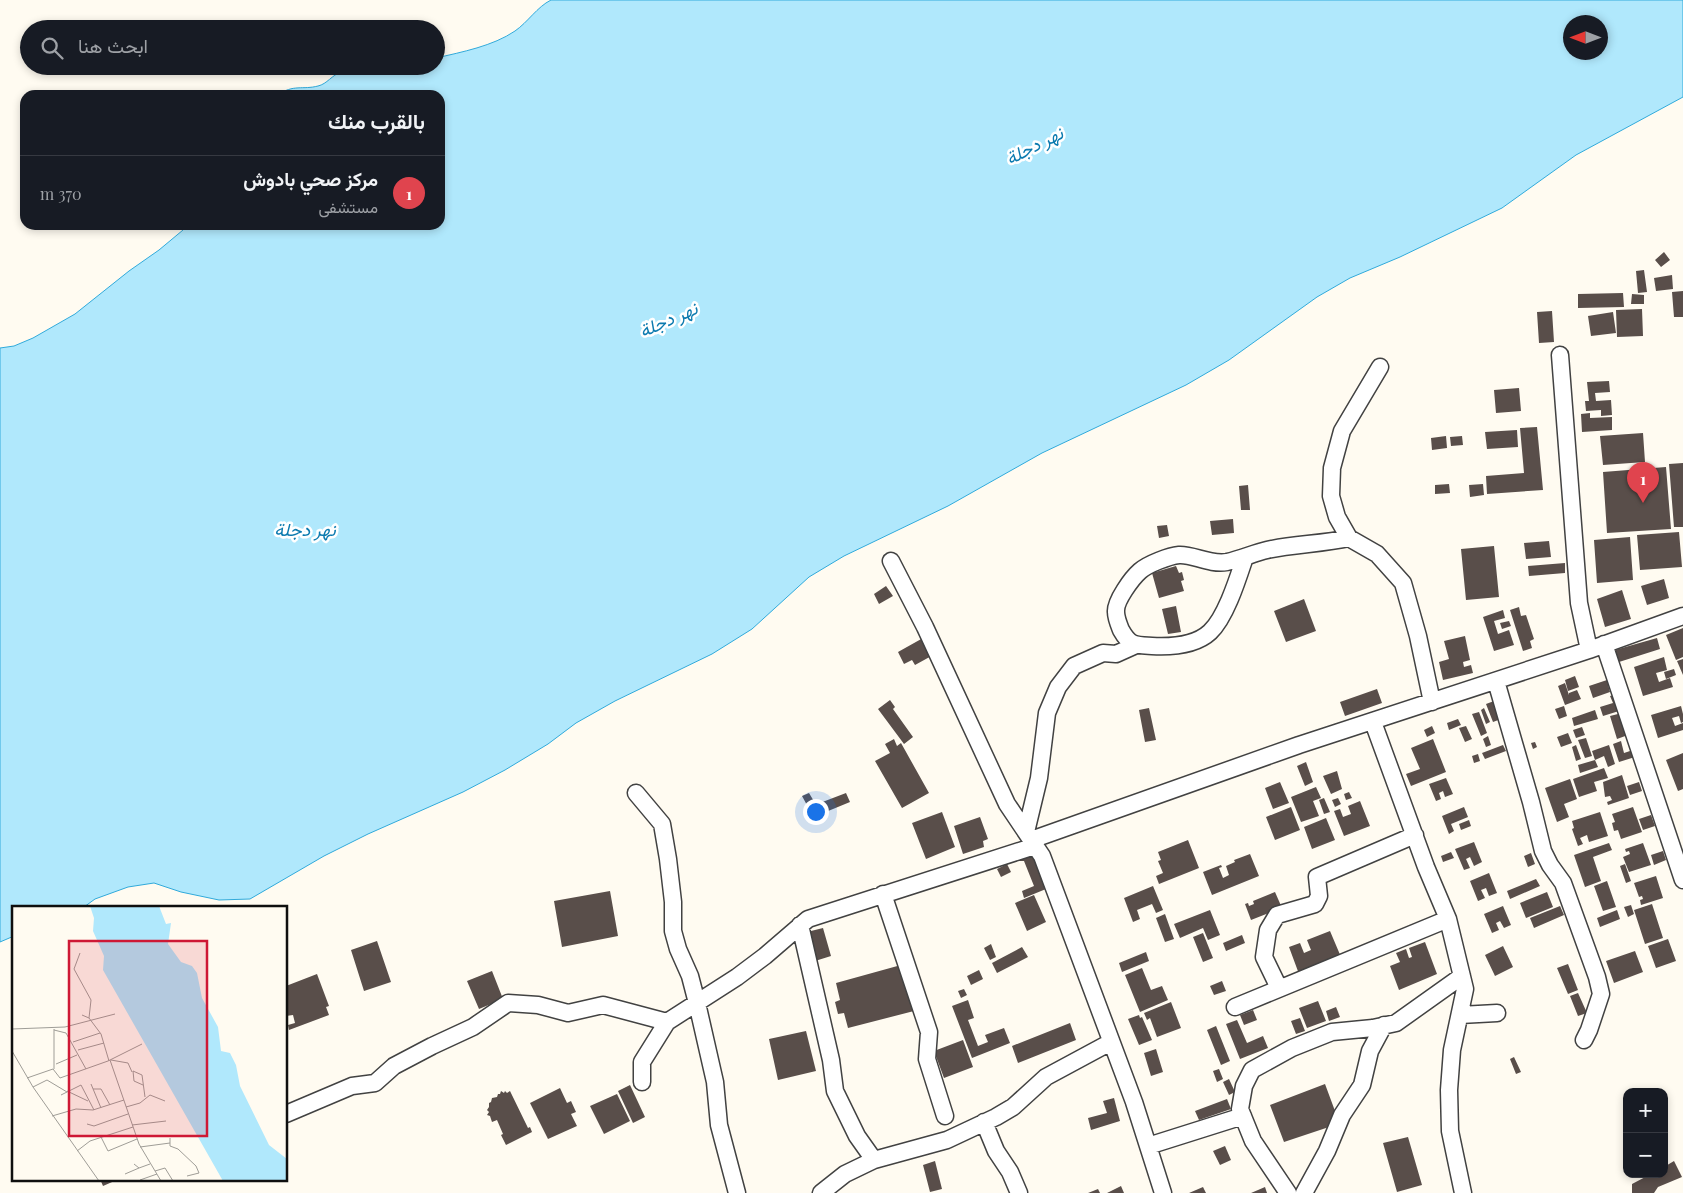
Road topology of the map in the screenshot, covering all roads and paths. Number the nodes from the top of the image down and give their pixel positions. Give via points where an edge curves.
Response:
1 (1560, 355) dead end
2 (1380, 367) dead end
3 (1350, 538) junction
4 (1246, 557) junction
5 (891, 561) dead end
6 (1683, 616) edge
7 (1136, 644) junction
8 (1597, 647) junction
9 (1496, 681) junction
10 (1432, 702) junction
11 (1374, 722) junction
12 (636, 793) dead end
13 (1414, 835) junction
14 (1031, 840) junction
15 (1683, 880) edge
16 (882, 894) junction
17 (1448, 919) junction
18 (800, 925) junction
19 (1462, 976) junction
20 (1279, 988) junction
21 (697, 1002) junction
22 (1235, 1006) dead end
23 (1497, 1013) dead end
24 (1460, 1015) junction
25 (667, 1022) junction
26 (1384, 1026) junction
27 (1584, 1040) dead end
28 (1111, 1042) junction
29 (642, 1082) dead end
30 (288, 1113) edge
31 (945, 1116) dead end
32 (1243, 1116) junction
33 (984, 1122) junction
34 (1148, 1146) junction
35 (874, 1160) junction
36 (737, 1193) edge
37 (822, 1193) edge
38 (1019, 1193) edge
39 (1163, 1193) edge
40 (1288, 1193) edge
41 (1304, 1193) edge
42 (1463, 1193) edge

1 - 8 street via 1579,604
2 - 3 street via 1342,431 1332,468 1331,496 1337,517
3 - 4 street via 1265,550
3 - 10 street via 1377,554 1404,584
4 - 7 street via 1232,595 1210,632 1195,641 1176,646
4 - 7 street via 1209,562 1179,555 1141,570 1123,592 1115,610 1127,640
5 - 14 street via 926,627 1007,804
6 - 8 street
7 - 14 street via 1116,654 1103,653 1074,666 1058,687 1047,713
8 - 9 street
8 - 15 street
9 - 10 street
9 - 27 street via 1543,851 1563,883 1597,977 1601,994
10 - 11 street
11 - 13 street
11 - 14 street via 1299,745
12 - 21 street via 662,824 673,902 673,931
13 - 17 street
13 - 20 street via 1317,877 1320,896 1315,904 1277,915 1268,930 1264,957
14 - 16 street
14 - 28 street via 1042,856
16 - 18 street via 808,919
16 - 31 street via 929,1032 927,1059
17 - 19 street
17 - 20 street
18 - 21 street via 737,977
18 - 35 street via 835,1091 857,1136
19 - 24 street via 1465,989
19 - 26 street via 1396,1022
20 - 22 street
21 - 25 street
21 - 36 street via 715,1082 719,1125
23 - 24 street
24 - 42 street via 1448,1090 1450,1131
25 - 29 street via 642,1062
25 - 30 street via 603,1005 568,1013 538,1005 508,1003 473,1027 394,1066 375,1083 352,1086
26 - 32 street via 1332,1032 1292,1048 1252,1070 1244,1086 1240,1109
26 - 41 street via 1370,1051 1362,1085 1342,1115
28 - 33 street via 1046,1077 1013,1107
28 - 34 street
32 - 34 street
32 - 40 street via 1253,1141
33 - 35 street via 947,1140
33 - 38 street
34 - 39 street
35 - 37 street via 845,1174

